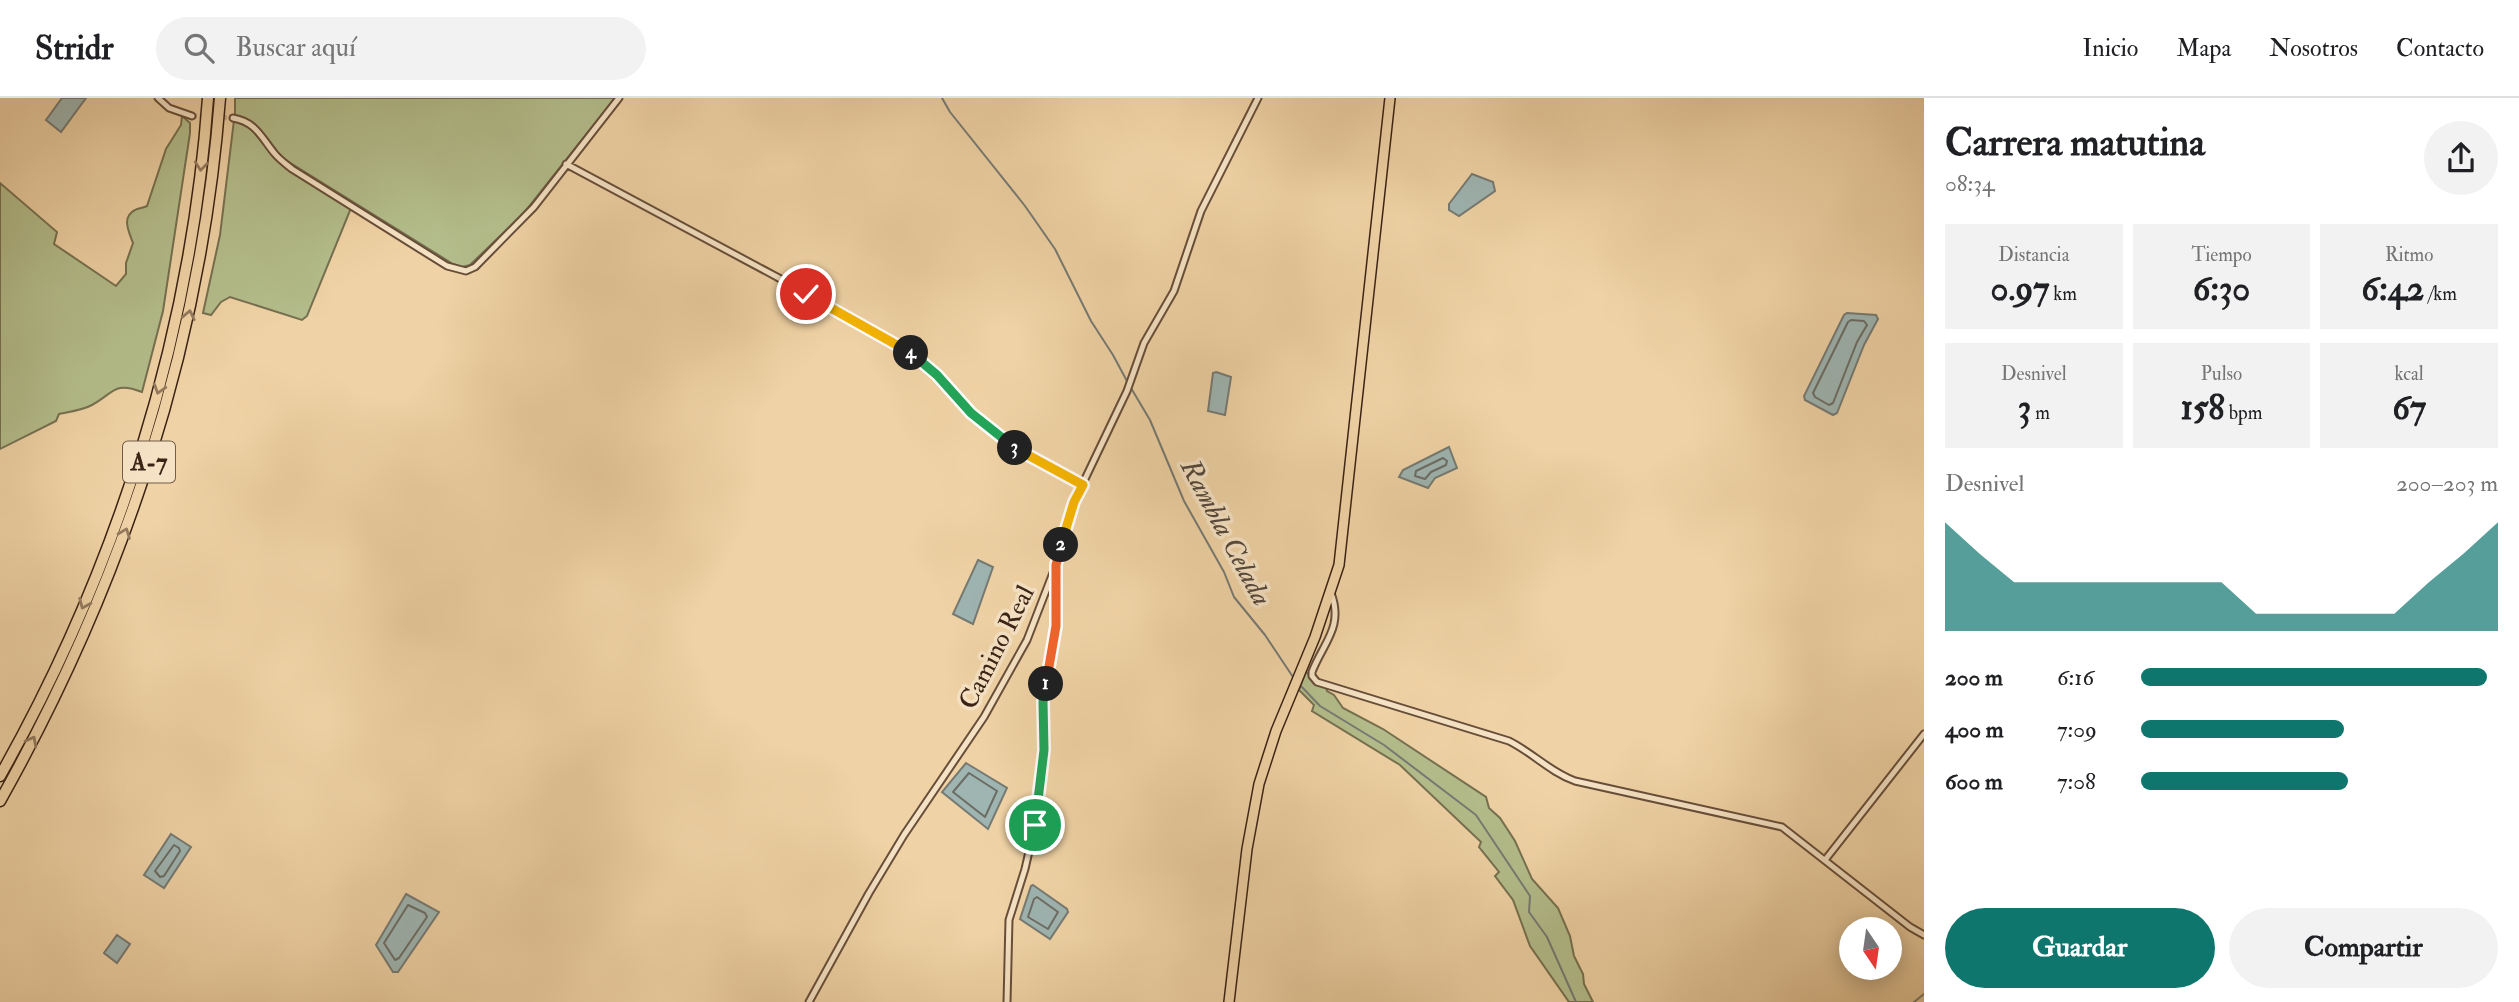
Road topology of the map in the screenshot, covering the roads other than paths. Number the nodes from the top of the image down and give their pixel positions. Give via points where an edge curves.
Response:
1 (158, 98) edge
2 (208, 98) edge
3 (220, 98) edge
4 (619, 98) edge
5 (1258, 98) edge
6 (1390, 98) edge
7 (192, 116) tunnel mouth
8 (233, 118) tunnel mouth
9 (566, 164) junction
10 (1083, 485) junction
11 (1056, 565) junction
12 (1331, 592) junction
13 (1924, 734) edge
14 (0, 776) edge
15 (0, 801) edge
16 (1825, 860) junction
17 (1924, 935) edge
18 (809, 1002) edge
19 (1007, 1002) edge
20 (1229, 1002) edge

1 - 7 street via 169,108
2 -> 14 highway, A-7 via 182,287 135,470 79,617
15 -> 3 highway, A-7 via 77,651 130,521 159,431 200,259
4 - 9 street
5 - 10 street, Camino Real via 1201,211 1174,291 1144,343
6 - 12 main road via 1339,565
8 - 9 street via 260,131 279,159 292,169 461,271 475,267 507,236
9 - 10 street via 910,353 987,428 1025,455
10 - 11 street, Camino Real
11 - 18 street, Camino Real via 1008,676 904,835
11 - 19 street via 1056,626 1043,702 1035,825 1009,920
12 - 16 street via 1335,617 1327,646 1312,672 1317,682 1509,741 1575,781 1782,827
12 - 20 main road via 1276,732 1252,814
13 - 16 street
16 - 17 street

